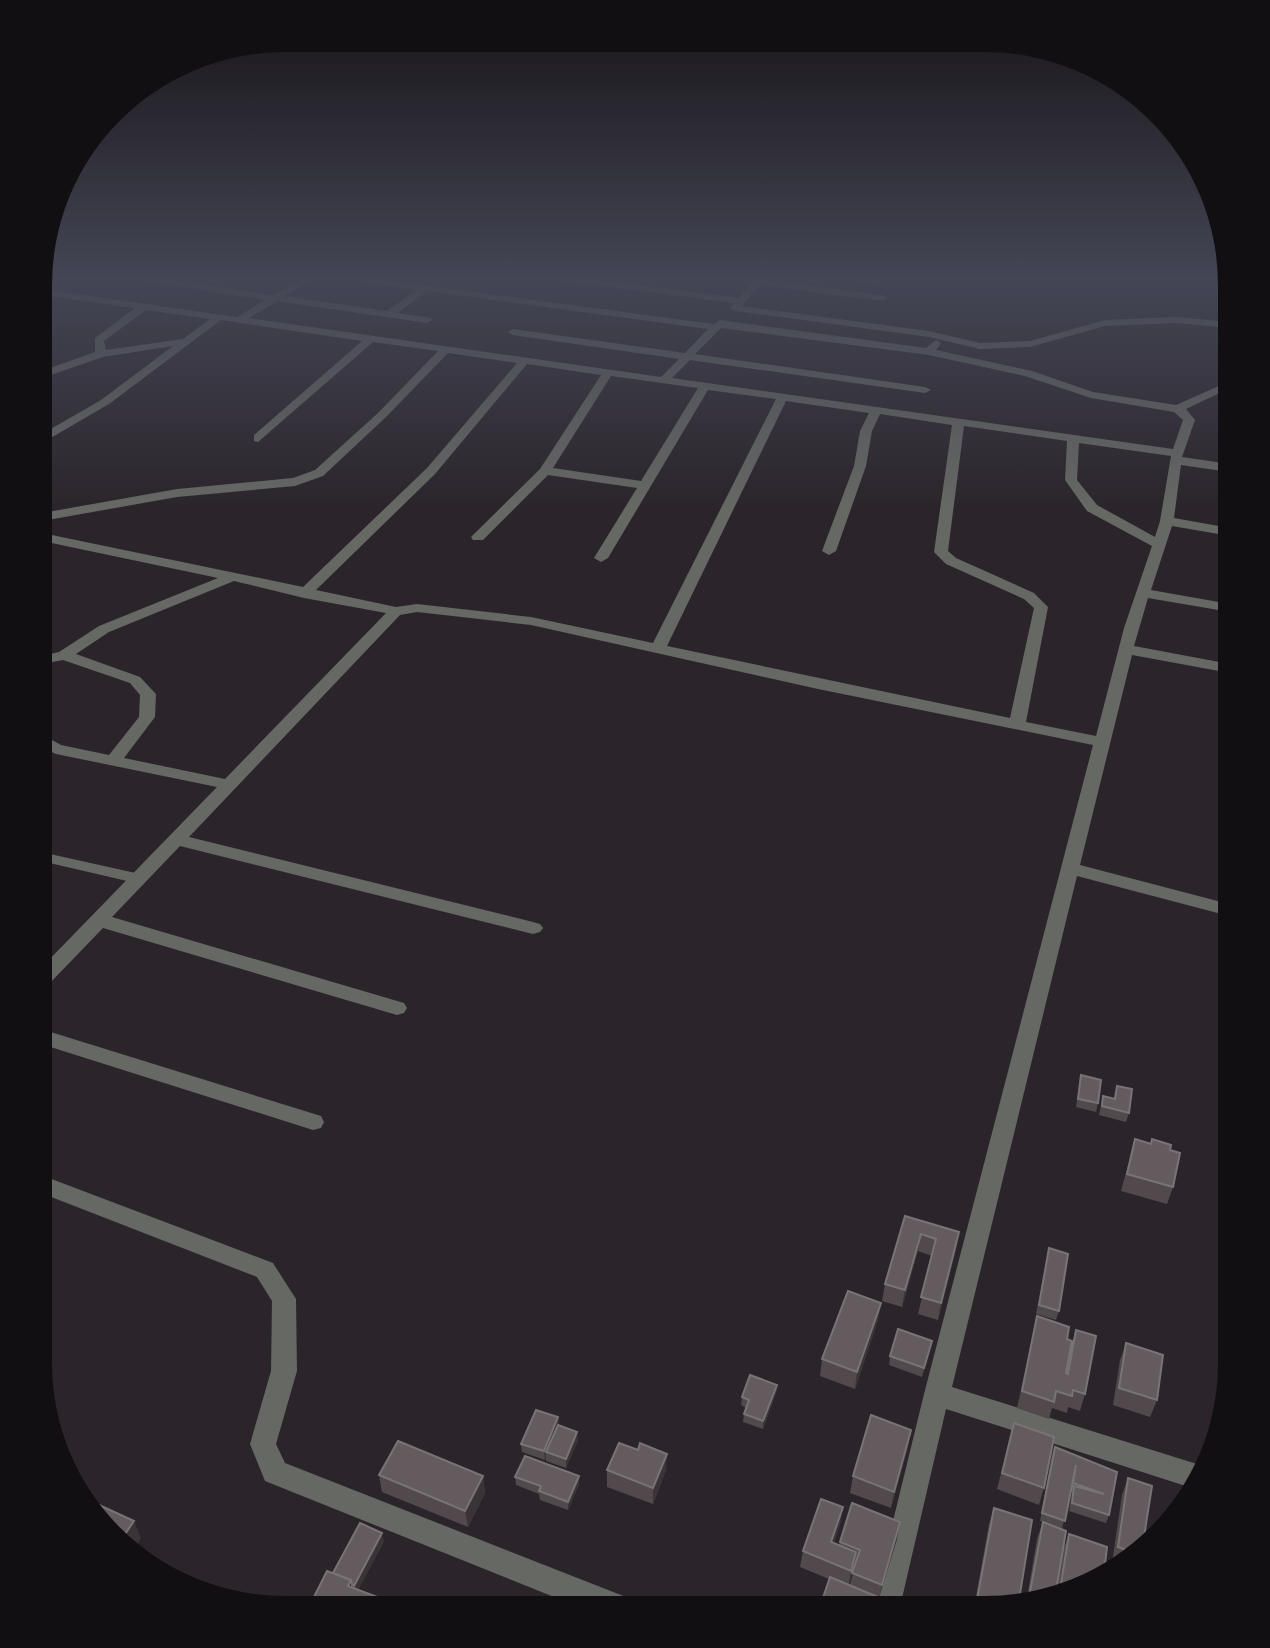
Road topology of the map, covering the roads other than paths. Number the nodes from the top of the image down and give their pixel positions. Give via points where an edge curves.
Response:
1 (101, 354) edge
2 (169, 354) edge
3 (353, 354) edge
4 (441, 354) edge
5 (473, 354) edge
6 (673, 354) edge
7 (938, 354) edge
8 (688, 356) junction
9 (524, 361) junction
10 (52, 372) edge
11 (607, 373) junction
12 (663, 381) junction
13 (704, 387) junction
14 (925, 390) dead end
15 (1218, 390) edge
16 (782, 398) junction
17 (1177, 409) junction
18 (875, 412) junction
19 (958, 424) junction
20 (52, 433) edge
21 (258, 438) dead end
22 (1073, 439) junction
23 (1176, 457) junction
24 (1218, 466) edge
25 (545, 471) junction
26 (645, 485) junction
27 (52, 515) edge
28 (1167, 521) junction
29 (1218, 530) edge
30 (478, 537) dead end
31 (52, 539) edge
32 (1157, 543) junction
33 (829, 551) dead end
34 (601, 558) dead end
35 (230, 578) junction
36 (1142, 593) junction
37 (304, 594) junction
38 (1218, 606) edge
39 (396, 611) junction
40 (658, 649) junction
41 (1126, 649) junction
42 (64, 655) junction
43 (52, 658) edge
44 (1218, 667) edge
45 (1017, 725) junction
46 (1102, 742) junction
47 (52, 746) edge
48 (113, 761) junction
49 (231, 785) junction
50 (178, 840) junction
51 (52, 859) edge
52 (1070, 868) junction
53 (140, 879) junction
54 (1217, 907) edge
55 (99, 920) junction
56 (533, 928) dead end
57 (52, 969) edge
58 (397, 1008) dead end
59 (52, 1039) edge
60 (313, 1122) dead end
61 (52, 1188) edge
62 (937, 1394) junction
63 (1189, 1474) edge
64 (587, 1596) edge
65 (889, 1596) edge

1 - 10 street
2 - 20 street via 105,402
3 - 21 street
4 - 27 street via 319,473 295,482 177,493
5 - 9 street
6 - 8 street
7 - 17 street via 1028,373 1091,395
8 - 12 street
8 - 14 street
9 - 11 street
9 - 37 street via 431,471
11 - 12 street
11 - 25 street
12 - 13 street
13 - 16 street
13 - 26 street
15 - 17 street
16 - 18 street
16 - 40 street
17 - 23 street via 1189,420
18 - 19 street
18 - 33 street
19 - 22 street
19 - 45 street via 941,552 1041,607
22 - 23 street
22 - 32 street via 1071,480 1092,508
23 - 24 street
23 - 28 street
25 - 26 street
25 - 30 street
26 - 34 street
28 - 29 street
28 - 32 street
31 - 35 street
32 - 36 street
35 - 37 street
35 - 42 street via 104,629
36 - 38 street
36 - 41 street
37 - 39 street
39 - 40 street via 417,608 531,621
39 - 49 street
40 - 45 street
41 - 44 street
41 - 46 street
42 - 43 street
42 - 48 street via 135,680 148,694 147,717
45 - 46 street
46 - 52 street
47 - 48 street
48 - 49 street
49 - 50 street
50 - 53 street
50 - 56 street
51 - 53 lane
52 - 54 street
52 - 62 street
53 - 55 street
55 - 57 street
55 - 58 street
59 - 60 street
61 - 64 street via 265,1270 284,1299 284,1371 263,1444 275,1472
62 - 63 street
62 - 65 street

